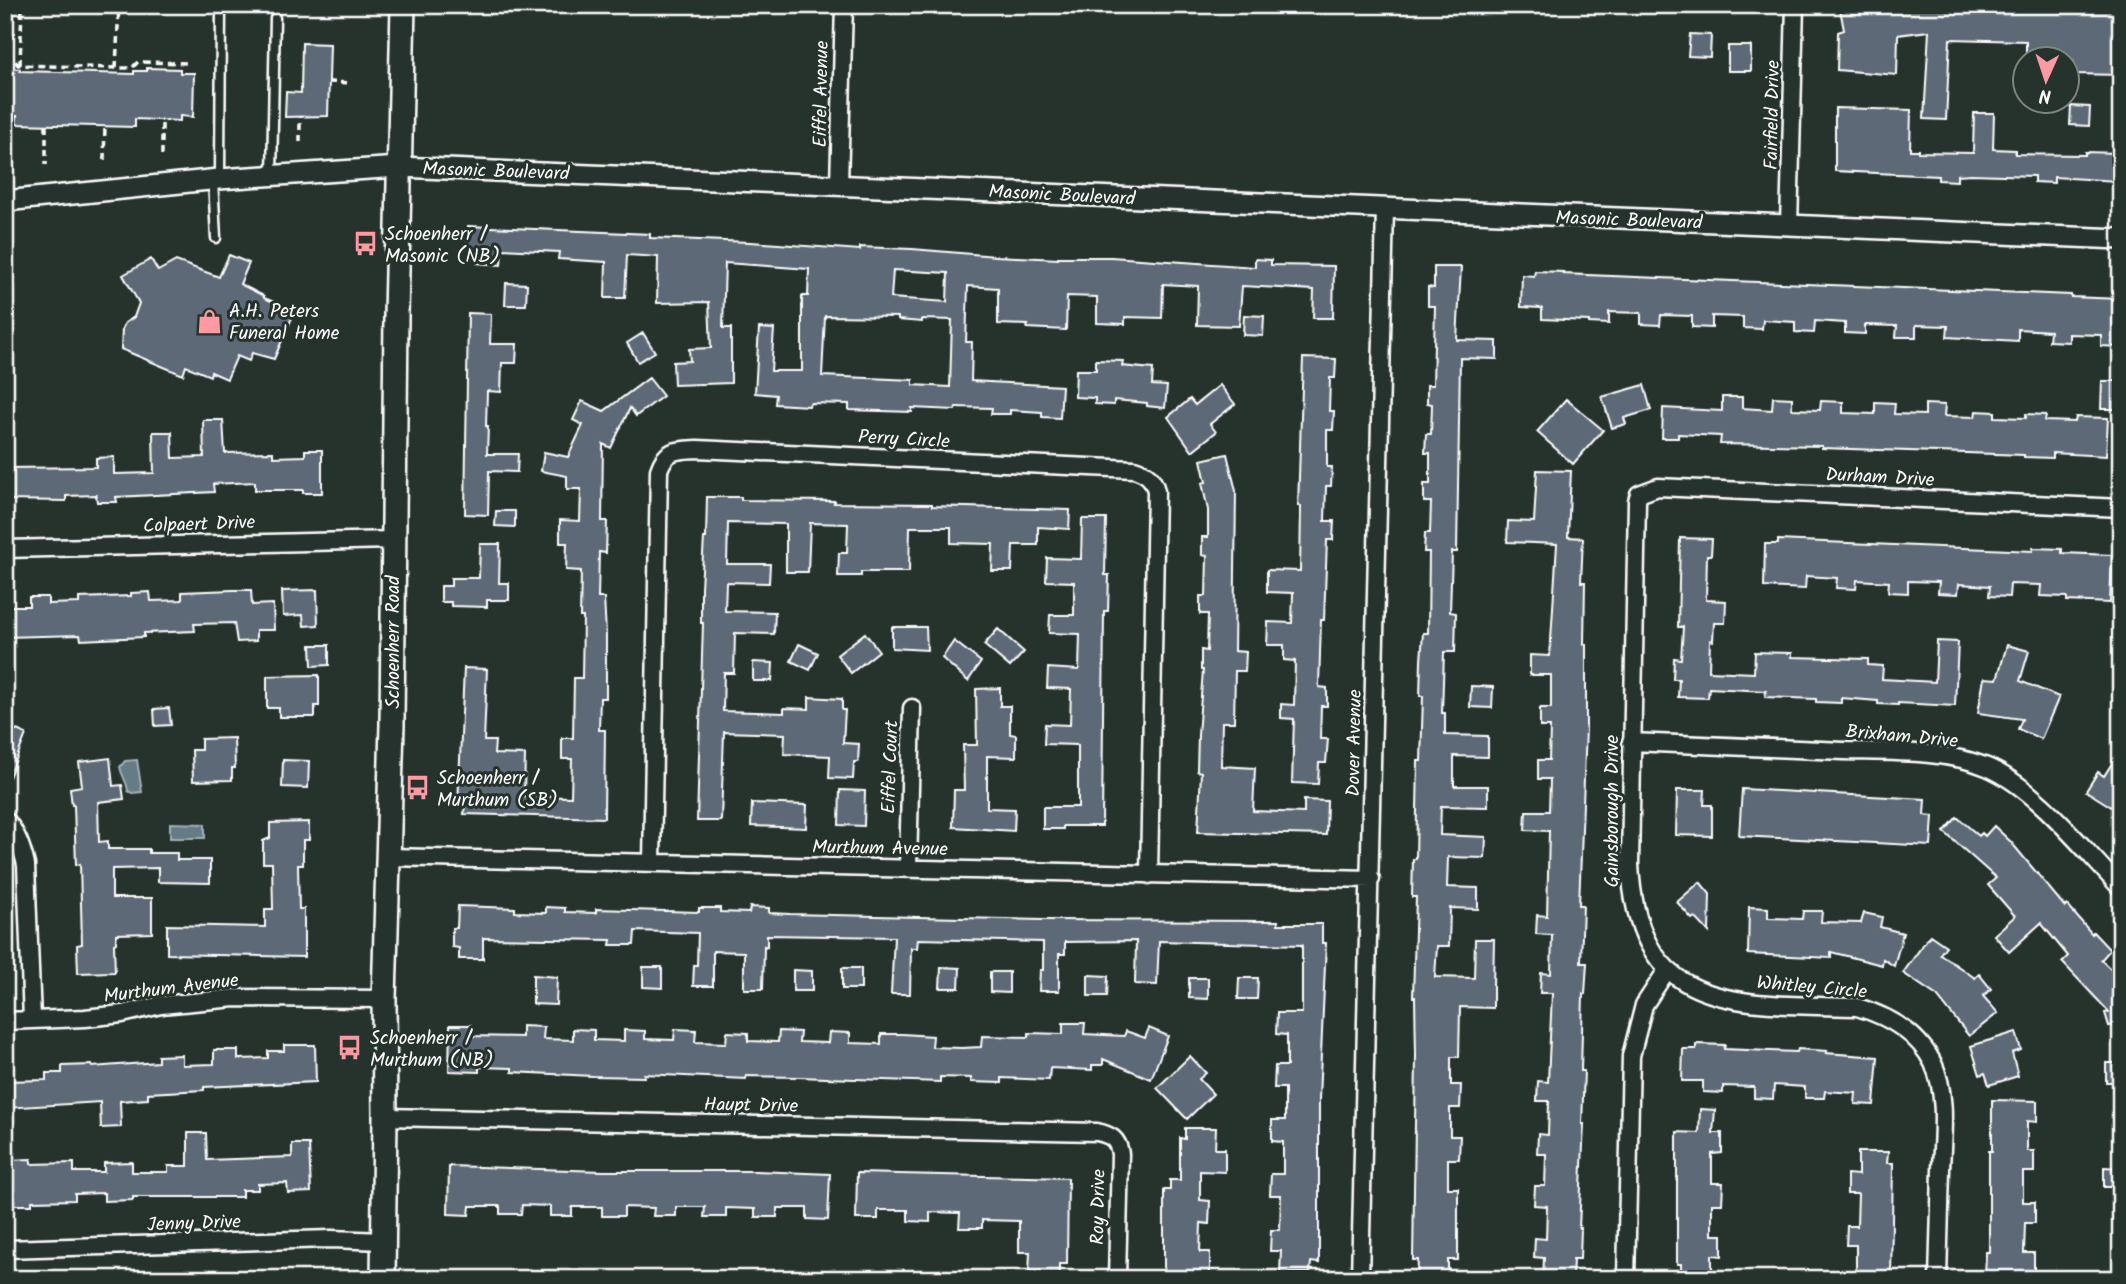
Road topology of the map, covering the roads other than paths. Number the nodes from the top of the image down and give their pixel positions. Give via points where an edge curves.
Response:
1 (221, 5) edge
2 (403, 5) edge
3 (844, 5) edge
4 (1795, 5) edge
5 (275, 18) dead end
6 (399, 167) junction
7 (272, 175) junction
8 (216, 179) junction
9 (839, 184) junction
10 (5, 201) edge
11 (1385, 208) junction
12 (1789, 226) junction
13 (216, 239) dead end
14 (2121, 239) edge
15 (1639, 494) joint
16 (2121, 508) edge
17 (393, 540) junction
18 (5, 549) edge
19 (912, 708) dead end
20 (1632, 742) junction
21 (5, 819) edge
22 (388, 857) junction
23 (652, 863) junction
24 (908, 868) junction
25 (1149, 874) junction
26 (1371, 879) junction
27 (2121, 888) edge
28 (1667, 970) junction
29 (384, 999) junction
30 (32, 1020) junction
31 (5, 1021) edge
32 (385, 1117) junction
33 (1114, 1138) joint
34 (384, 1241) junction
35 (5, 1249) edge
36 (383, 1279) edge
37 (1117, 1279) edge
38 (1360, 1279) edge
39 (1626, 1279) edge
40 (1938, 1279) edge

1 - 8 lane
2 - 6 main road, Schoenherr Road
3 - 9 street, Eiffel Avenue
4 - 12 street, Fairfield Drive
5 - 7 lane
6 - 7 street, Masonic Boulevard
6 - 9 street, Masonic Boulevard
6 - 17 main road, Schoenherr Road
7 - 8 street, Masonic Boulevard
8 - 10 street, Masonic Boulevard
8 - 13 lane
9 - 11 street, Masonic Boulevard
11 - 12 street, Masonic Boulevard
11 - 26 street, Dover Avenue
12 - 14 street, Masonic Boulevard
15 - 16 street, Durham Drive via 1658,487
15 - 20 street, Gainsborough Drive
17 - 18 street, Colpaert Drive
17 - 22 main road, Schoenherr Road
19 - 24 street, Eiffel Court
20 - 27 street, Brixham Drive via 1957,758 1996,772 2023,790
20 - 28 street, Gainsborough Drive via 1632,895 1649,947
21 - 30 street via 14,829 26,865
22 - 23 street, Murthum Avenue
22 - 29 main road, Schoenherr Road
23 - 24 street, Murthum Avenue
23 - 25 street, Perry Circle via 659,470 670,452 697,449 1124,469 1151,478 1156,491
24 - 25 street, Murthum Avenue
25 - 26 street, Murthum Avenue
26 - 38 street, Dover Avenue
28 - 39 street via 1644,1005 1631,1056
28 - 40 street, Whitley Circle via 1701,991 1737,1001 1857,1007 1875,1012 1923,1047 1933,1064 1942,1100
29 - 30 street, Murthum Avenue via 235,999
29 - 32 main road, Schoenherr Road
30 - 31 street, Murthum Avenue
32 - 33 street, Haupt Drive via 1097,1132
32 - 34 main road, Schoenherr Road
33 - 37 street, Roy Drive via 1120,1154
34 - 35 street, Jenny Drive
34 - 36 main road, Schoenherr Road

